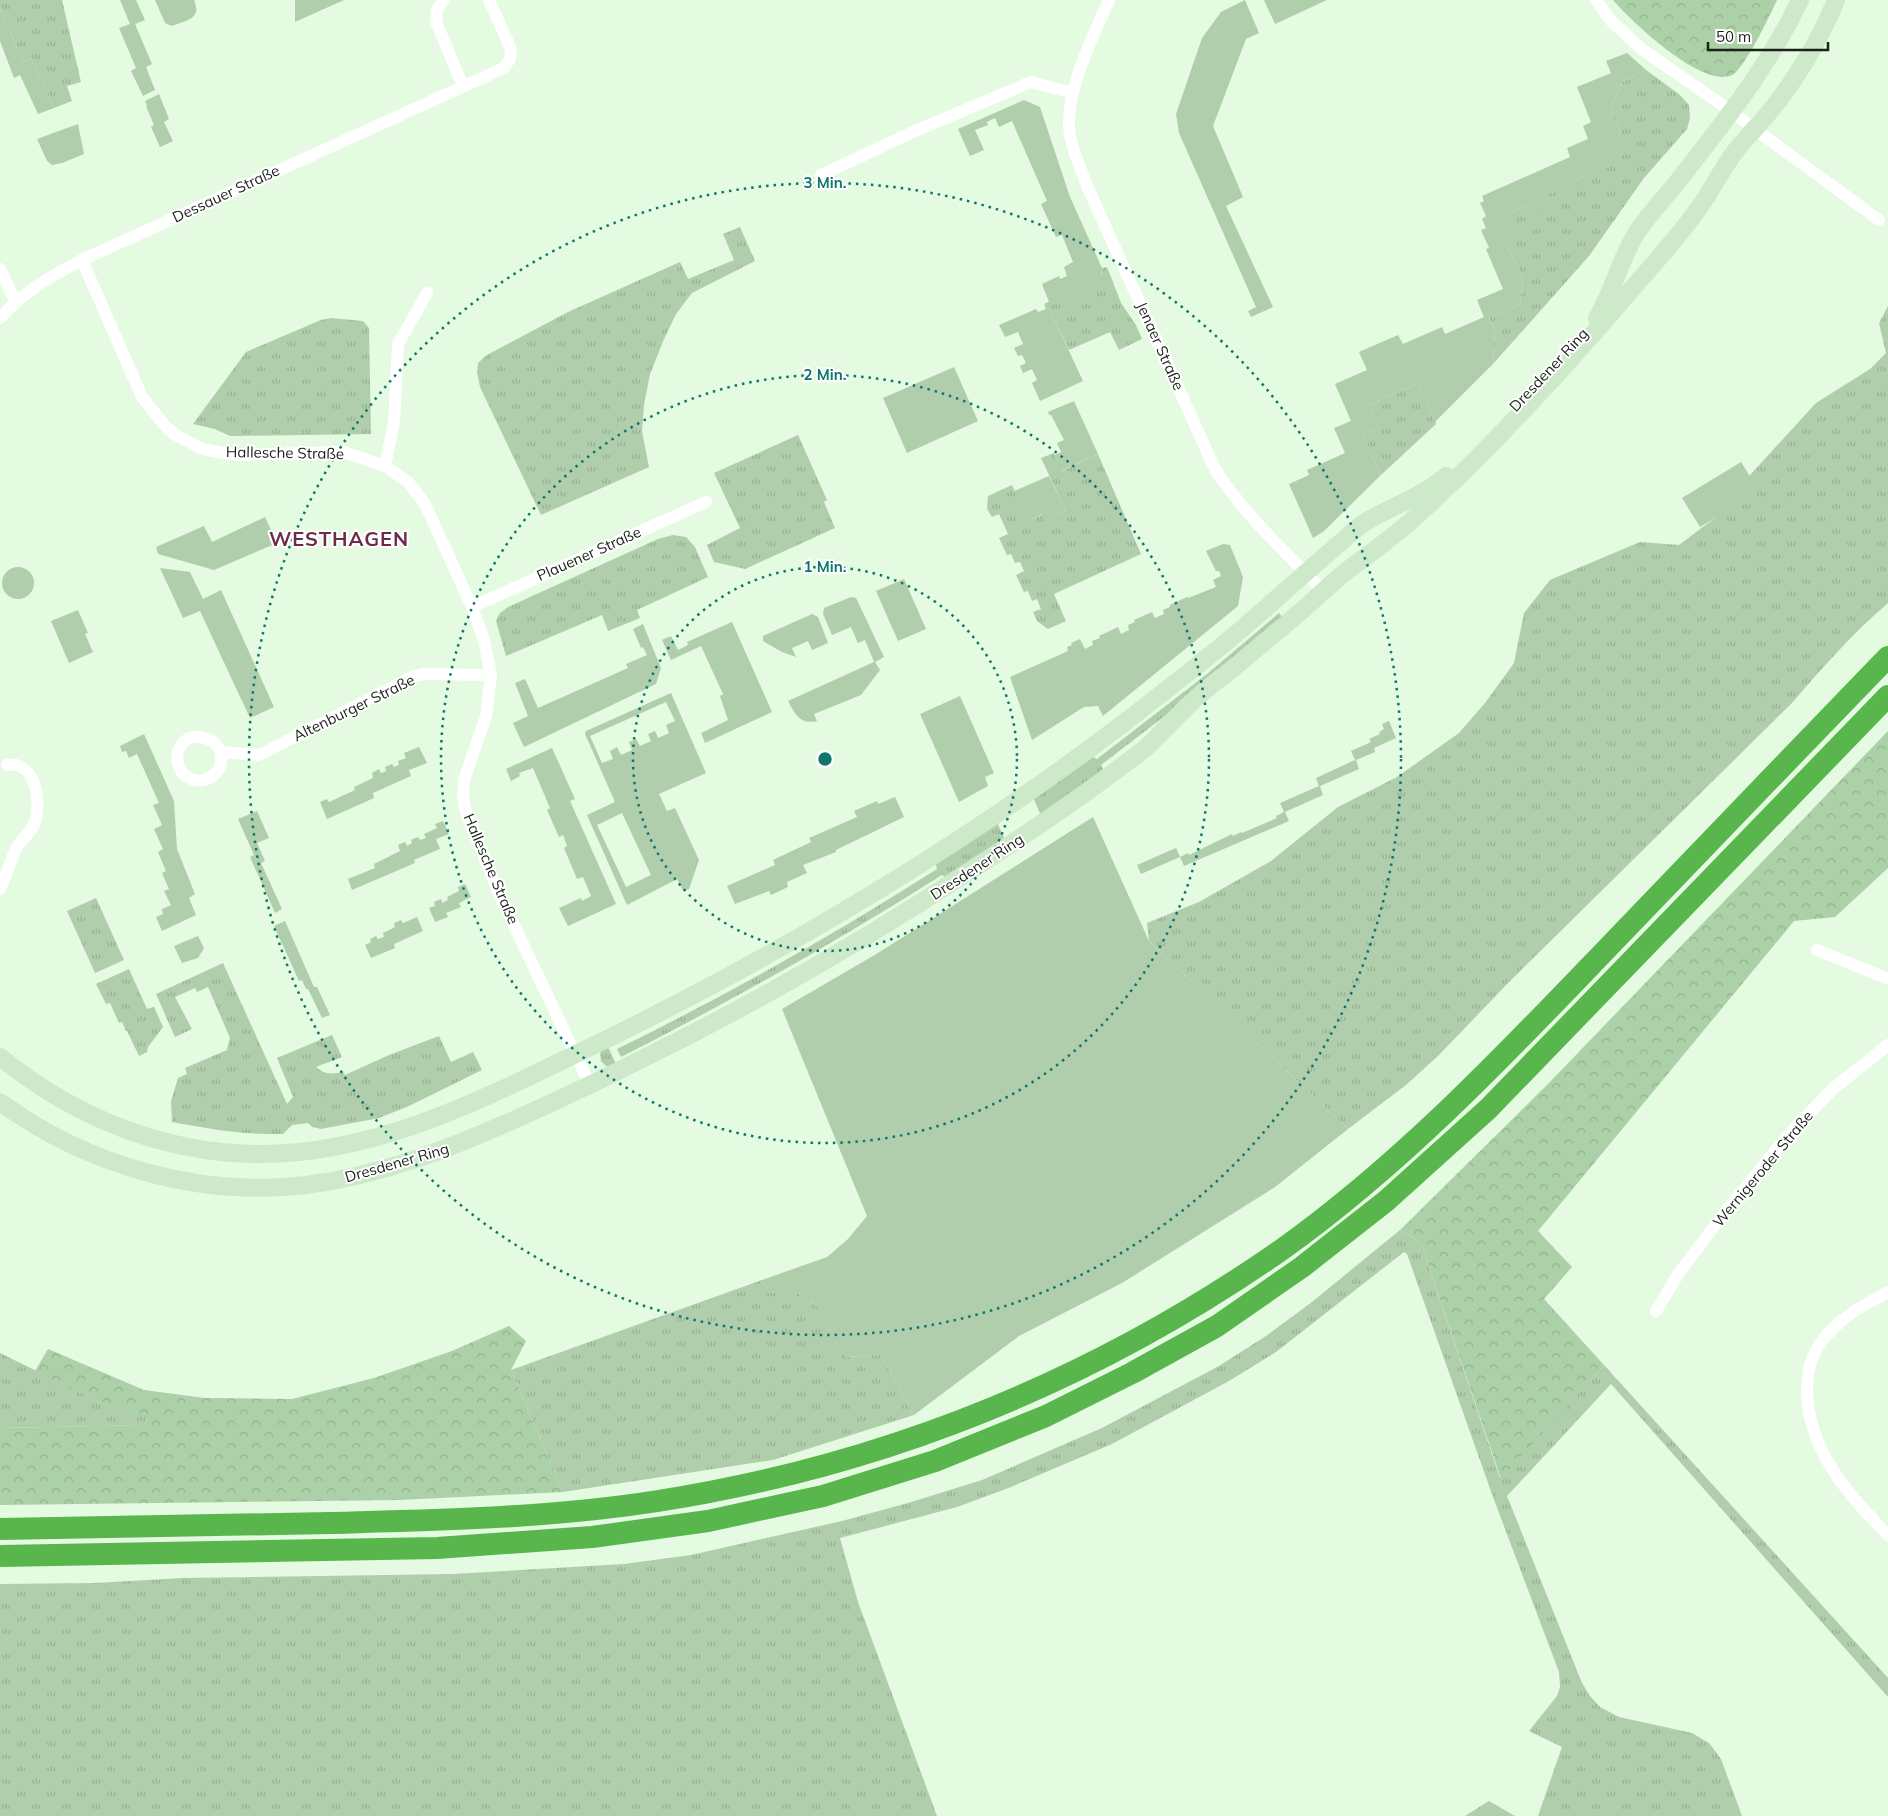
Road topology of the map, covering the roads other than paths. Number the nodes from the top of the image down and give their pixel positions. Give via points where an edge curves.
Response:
1 (444, 0) edge
2 (488, 0) edge
3 (1109, 0) edge
4 (1596, 0) edge
5 (1800, 0) edge
6 (1836, 0) edge
7 (463, 86) junction
8 (1073, 93) junction
9 (1731, 112) junction
10 (1755, 129) junction
11 (821, 175) dead end
12 (1879, 220) dead end
13 (82, 260) junction
14 (0, 269) edge
15 (427, 293) dead end
16 (15, 301) junction
17 (0, 318) edge
18 (385, 466) junction
19 (706, 502) dead end
20 (1306, 573) junction
21 (1324, 591) junction
22 (472, 607) junction
23 (1888, 657) edge
24 (491, 675) junction
25 (1888, 696) edge
26 (221, 752) dead end
27 (7, 765) dead end
28 (0, 889) edge
29 (1817, 950) dead end
30 (1888, 979) edge
31 (1888, 1045) edge
32 (576, 1054) junction
33 (0, 1057) edge
34 (590, 1085) junction
35 (0, 1102) edge
36 (1888, 1292) edge
37 (1656, 1311) dead end
38 (0, 1529) edge
39 (1888, 1535) edge
40 (0, 1556) edge

1 - 7 street via 436,9 436,22
2 - 7 street, Dessauer Straße via 511,49 510,59 504,68
3 - 8 street, Jenaer Straße
4 - 9 street via 1612,22 1643,50
5 - 9 street, Dresdener Ring via 1769,56
6 - 10 street, Dresdener Ring via 1811,51
7 - 13 street, Dessauer Straße
8 - 11 street via 1031,82
8 - 20 street, Jenaer Straße via 1070,134 1087,186 1215,469 1252,519
9 - 10 street
9 - 20 street, Dresdener Ring via 1632,241 1596,319 1534,388 1445,478 1378,513
10 - 12 street
10 - 21 street, Dresdener Ring via 1724,167 1704,201 1640,280 1507,426 1410,522
13 - 16 street, Dessauer Straße
13 - 18 street, Hallesche Straße via 142,397 166,427 176,434 202,448 235,455 344,452
14 - 16 street
15 - 18 street via 398,344 394,423
16 - 17 street, Dessauer Straße
18 - 22 street, Hallesche Straße via 408,482 425,504
19 - 22 street, Plauener Straße
20 - 21 street
20 - 32 street, Dresdener Ring via 1230,639 1118,727 949,846 766,957 678,1005
21 - 34 street, Dresdener Ring via 1192,702 1152,743 1026,834 821,964
22 - 24 street, Hallesche Straße via 484,640
23 - 38 highway via 1469,1091 1368,1182 1287,1245 1203,1302 1118,1350 1032,1392 975,1417 867,1454 766,1481 653,1502 493,1518
24 - 26 street, Altenburger Straße via 414,676 259,755
24 - 32 street, Hallesche Straße via 486,716 464,780 466,813 500,896
25 - 40 highway via 1488,1109 1386,1201 1302,1267 1217,1326 1046,1416 935,1461 823,1496 708,1521 592,1537 437,1548
27 - 28 street via 16,763 25,768 36,790 38,803 34,824 16,847
29 - 30 street
31 - 37 street, Wernigeroder Straße via 1834,1088 1790,1133 1679,1272
32 - 33 street, Dresdener Ring via 429,1121 341,1145 261,1154 189,1147 124,1129 55,1097
32 - 34 street
34 - 35 street, Dresdener Ring via 420,1159 351,1178 272,1188 209,1184 138,1170 66,1142
36 - 39 street via 1842,1320 1824,1340 1812,1359 1807,1383 1808,1406 1822,1451 1854,1499

